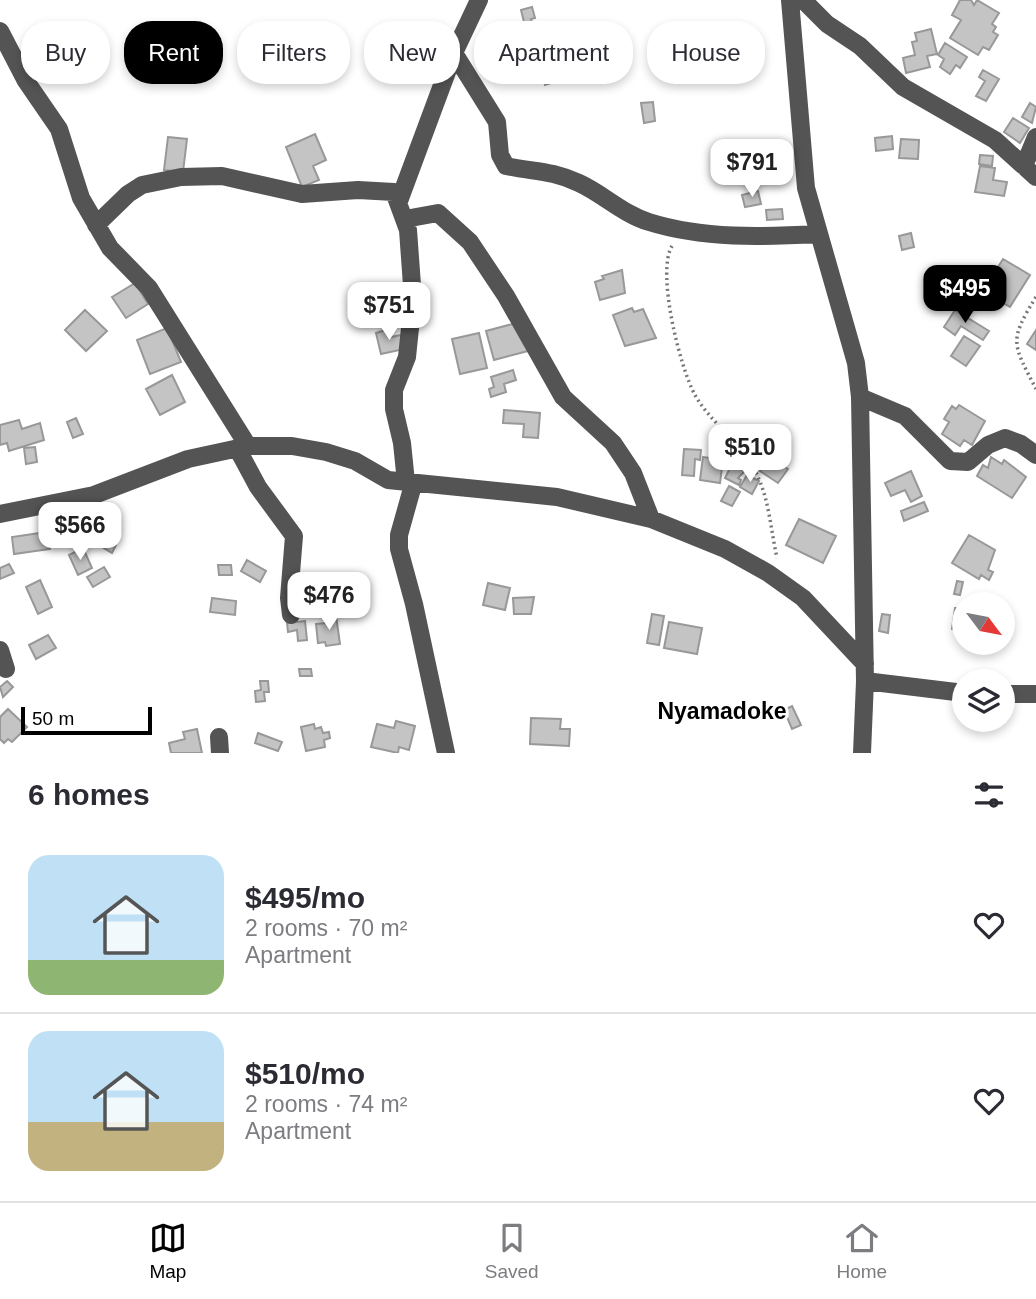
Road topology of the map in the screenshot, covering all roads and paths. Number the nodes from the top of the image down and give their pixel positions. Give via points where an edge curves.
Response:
1 (479, 0) edge
2 (790, 0) edge
3 (803, 0) edge
4 (0, 31) edge
5 (460, 40) edge
6 (460, 63) edge
7 (442, 84) edge
8 (1036, 137) edge
9 (1030, 171) edge
10 (399, 201) junction
11 (405, 219) junction
12 (96, 225) junction
13 (682, 229) junction
14 (820, 234) junction
15 (1036, 297) edge
16 (1036, 389) edge
17 (860, 397) junction
18 (242, 447) junction
19 (1036, 455) edge
20 (410, 483) junction
21 (0, 514) edge
22 (651, 519) junction
23 (782, 582) junction
24 (291, 615) dead end
25 (0, 650) edge
26 (6, 669) dead end
27 (865, 672) junction
28 (952, 690) edge
29 (1015, 694) edge
30 (1036, 694) edge
31 (446, 753) edge
32 (862, 753) edge

1 - 5 street
2 - 14 street via 806,188
3 - 9 street via 903,87 963,119
4 - 12 street via 59,130 81,198
6 - 13 street via 497,122 503,164 549,171 605,196 631,215
7 - 10 street
8 - 9 street
10 - 11 street
10 - 12 street via 394,192 380,190 302,194 222,177 181,177 142,185
11 - 20 street via 412,322 407,357 394,390 394,409
11 - 22 street via 438,213 470,242 521,318 563,397 613,443 633,472
12 - 18 street via 175,325
13 - 14 street via 756,238
13 - 23 path via 665,262 666,294 682,358 696,397 756,472
14 - 17 street via 856,363
15 - 16 path via 1017,330 1016,346
17 - 19 street via 905,416 950,461 968,462 1005,438
17 - 27 street
18 - 20 street via 292,446 326,452 355,461 388,480
18 - 21 street via 188,459 94,495
18 - 24 street via 258,487 294,536
20 - 22 street via 557,497
20 - 31 street via 399,549
22 - 23 street via 725,548
23 - 27 street via 812,606
25 - 26 street
27 - 28 street
27 - 32 street
29 - 30 street

